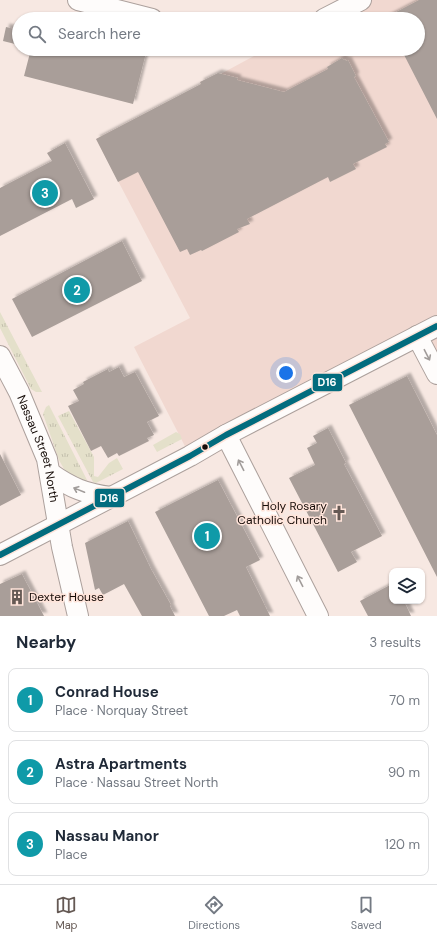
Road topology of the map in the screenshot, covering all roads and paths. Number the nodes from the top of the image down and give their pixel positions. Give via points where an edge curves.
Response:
1 (78, 0) edge
2 (361, 0) edge
3 (123, 6) edge
4 (136, 12) edge
5 (338, 12) edge
6 (437, 326) edge
7 (417, 336) junction
8 (0, 356) edge
9 (437, 374) edge
10 (226, 435) junction
11 (50, 473) junction
12 (111, 498) junction
13 (58, 524) junction
14 (0, 555) edge
15 (78, 616) edge
16 (318, 616) edge

1 - 3 street
2 - 5 street
3 - 4 street
6 - 7 street
7 -> 9 street
7 - 10 street
8 - 11 street, Nassau Street North via 26,408
10 - 12 street
16 -> 10 street
12 -> 11 street via 79,491
11 - 13 street, Nassau Street North
12 - 13 street
13 - 14 street
13 - 15 street, Nassau Street North

